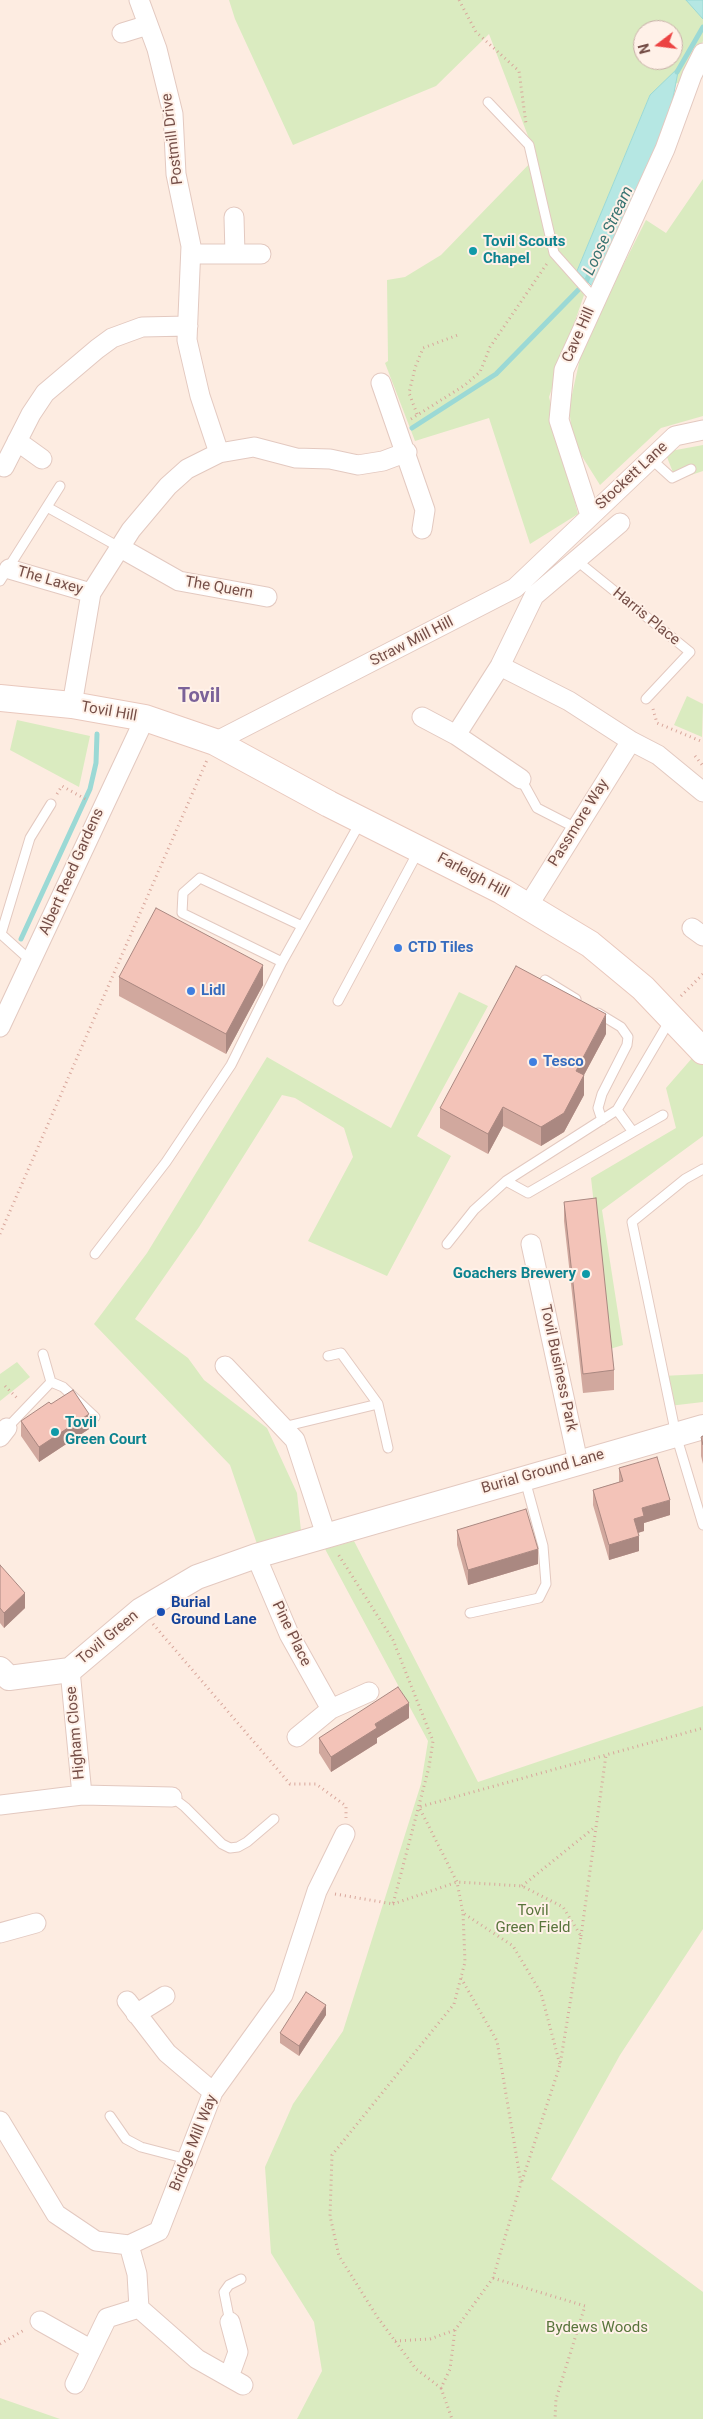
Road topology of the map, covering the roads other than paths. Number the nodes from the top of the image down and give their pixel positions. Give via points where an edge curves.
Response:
1 (139, 0) edge
2 (148, 25) junction
3 (122, 34) dead end
4 (703, 53) edge
5 (488, 102) dead end
6 (234, 217) dead end
7 (192, 254) junction
8 (235, 254) junction
9 (261, 254) dead end
10 (595, 299) junction
11 (188, 326) junction
12 (381, 383) dead end
13 (703, 430) edge
14 (17, 441) junction
15 (407, 452) junction
16 (219, 453) junction
17 (650, 458) junction
18 (42, 460) dead end
19 (4, 467) dead end
20 (691, 469) dead end
21 (60, 486) dead end
22 (47, 507) junction
23 (590, 515) junction
24 (620, 523) dead end
25 (422, 529) dead end
26 (120, 547) junction
27 (576, 560) junction
28 (4, 575) edge
29 (91, 593) junction
30 (267, 596) dead end
31 (500, 666) junction
32 (0, 698) edge
33 (646, 699) road end
34 (72, 706) junction
35 (422, 717) dead end
36 (144, 718) junction
37 (456, 735) junction
38 (632, 741) junction
39 (215, 742) junction
40 (521, 780) joint
41 (703, 792) edge
42 (51, 804) road end
43 (362, 819) junction
44 (576, 828) junction
45 (420, 848) junction
46 (528, 906) junction
47 (302, 926) junction
48 (282, 962) junction
49 (32, 963) junction
50 (545, 980) edge
51 (338, 1001) dead end
52 (672, 1018) junction
53 (0, 1026) edge
54 (703, 1051) edge
55 (617, 1110) junction
56 (663, 1115) dead end
57 (602, 1120) junction
58 (632, 1132) junction
59 (703, 1169) edge
60 (506, 1181) junction
61 (447, 1244) dead end
62 (531, 1244) dead end
63 (95, 1254) dead end
64 (43, 1354) dead end
65 (328, 1356) dead end
66 (225, 1366) dead end
67 (51, 1382) junction
68 (378, 1404) junction
69 (95, 1417) dead end
70 (283, 1427) junction
71 (703, 1427) edge
72 (4, 1432) edge
73 (676, 1435) junction
74 (388, 1448) dead end
75 (578, 1462) junction
76 (524, 1478) junction
77 (703, 1525) edge
78 (326, 1535) junction
79 (256, 1556) junction
80 (470, 1613) dead end
81 (0, 1669) edge
82 (70, 1670) junction
83 (369, 1692) dead end
84 (331, 1709) junction
85 (297, 1738) dead end
86 (82, 1795) junction
87 (172, 1797) joint
88 (0, 1805) edge
89 (274, 1819) dead end
90 (345, 1834) road end
91 (36, 1923) dead end
92 (0, 1933) edge
93 (165, 1996) dead end
94 (213, 2092) junction
95 (110, 2116) dead end
96 (1, 2126) edge
97 (187, 2159) junction
98 (129, 2245) junction
99 (242, 2279) dead end
100 (139, 2308) junction
101 (40, 2321) road end
102 (230, 2322) joint
103 (90, 2349) junction
104 (74, 2384) dead end

1 - 2 street, Postmill Drive
2 - 3 street
2 - 7 street, Postmill Drive via 173,114 176,174
4 - 10 street, Cave Hill via 665,149
5 - 10 lane via 529,144 554,253
6 - 8 street
7 - 8 street
7 - 11 street, Postmill Drive
8 - 9 street
10 - 23 street, Cave Hill via 564,370 559,420
11 - 14 street via 142,327 112,338 45,393
11 - 16 street, Postmill Drive via 192,363
12 - 15 street
13 - 17 street, Stockett Lane via 675,436
14 - 18 street
14 - 19 street
15 - 16 street via 383,461 358,465 330,459 296,458 254,447
15 - 25 street via 425,510
16 - 26 street via 187,469 168,486
17 - 20 lane via 672,478
17 - 23 street, Stockett Lane
21 - 22 lane
22 - 26 lane
22 - 28 lane
23 - 39 street, Straw Mill Hill via 515,588
24 - 27 street
26 - 29 street
26 - 30 street, The Quern via 179,581
27 - 31 street via 534,596
27 - 33 lane, Harris Place via 690,652
28 - 29 street, The Laxey
29 - 34 street
31 - 37 street
31 - 38 street via 570,701
32 - 34 main road, Tovil Hill
34 - 36 main road, Tovil Hill
35 - 37 street
36 - 39 main road, Tovil Hill
36 - 49 street, Albert Reed Gardens via 100,808
37 - 40 street
38 - 41 street via 658,755
38 - 44 street, Passmore Way
39 - 43 main road, Farleigh Hill
40 - 44 lane via 537,808
42 - 49 lane via 30,838 1,934
43 - 45 main road, Farleigh Hill
43 - 47 lane
44 - 46 street, Passmore Way
45 - 46 main road, Farleigh Hill
45 - 51 lane
46 - 52 main road, Farleigh Hill via 590,944
47 - 48 lane
47 - 48 lane via 200,878 183,893 182,913
48 - 63 lane via 231,1065 166,1162
49 - 53 street, Albert Reed Gardens
50 - 57 lane via 621,1027 628,1037 602,1094 598,1108
52 - 54 main road, Farleigh Hill
52 - 55 lane
55 - 57 lane
55 - 58 lane
56 - 58 lane
57 - 60 lane
58 - 60 lane via 528,1193
59 - 73 lane via 685,1179 632,1222
60 - 61 lane via 474,1210
62 - 75 street, Tovil Business Park
64 - 67 lane
65 - 68 lane via 341,1353
66 - 70 street
67 - 69 lane via 63,1387
67 - 72 lane
68 - 70 lane
68 - 74 lane
70 - 78 street via 295,1440
71 - 73 street, Burial Ground Lane
73 - 75 street, Burial Ground Lane
73 - 77 lane
75 - 76 street, Burial Ground Lane
76 - 78 street, Burial Ground Lane
76 - 80 lane via 543,1546 546,1584 539,1598
78 - 79 street, Tovil Green
79 - 82 street, Tovil Green via 196,1577 142,1610
79 - 84 street, Pine Place via 289,1634
81 - 82 street, Tovil Green via 9,1678
82 - 86 street, Higham Close
83 - 84 street
84 - 85 street
86 - 87 street, Higham Close
86 - 88 street, Higham Close
87 - 89 lane via 230,1848 247,1842
90 - 94 street, Bridge Mill Way via 317,1891 283,1995
91 - 92 street
93 - 94 street via 131,2008 167,2053
94 - 97 street, Bridge Mill Way
95 - 97 lane via 126,2139 141,2147
96 - 98 street via 56,2214 96,2242
97 - 98 street, Bridge Mill Way via 159,2231
98 - 100 street via 137,2274
99 - 102 lane via 228,2285 224,2292
100 - 102 street via 197,2359 236,2381 238,2352
100 - 103 street via 107,2318
101 - 103 street
103 - 104 street

